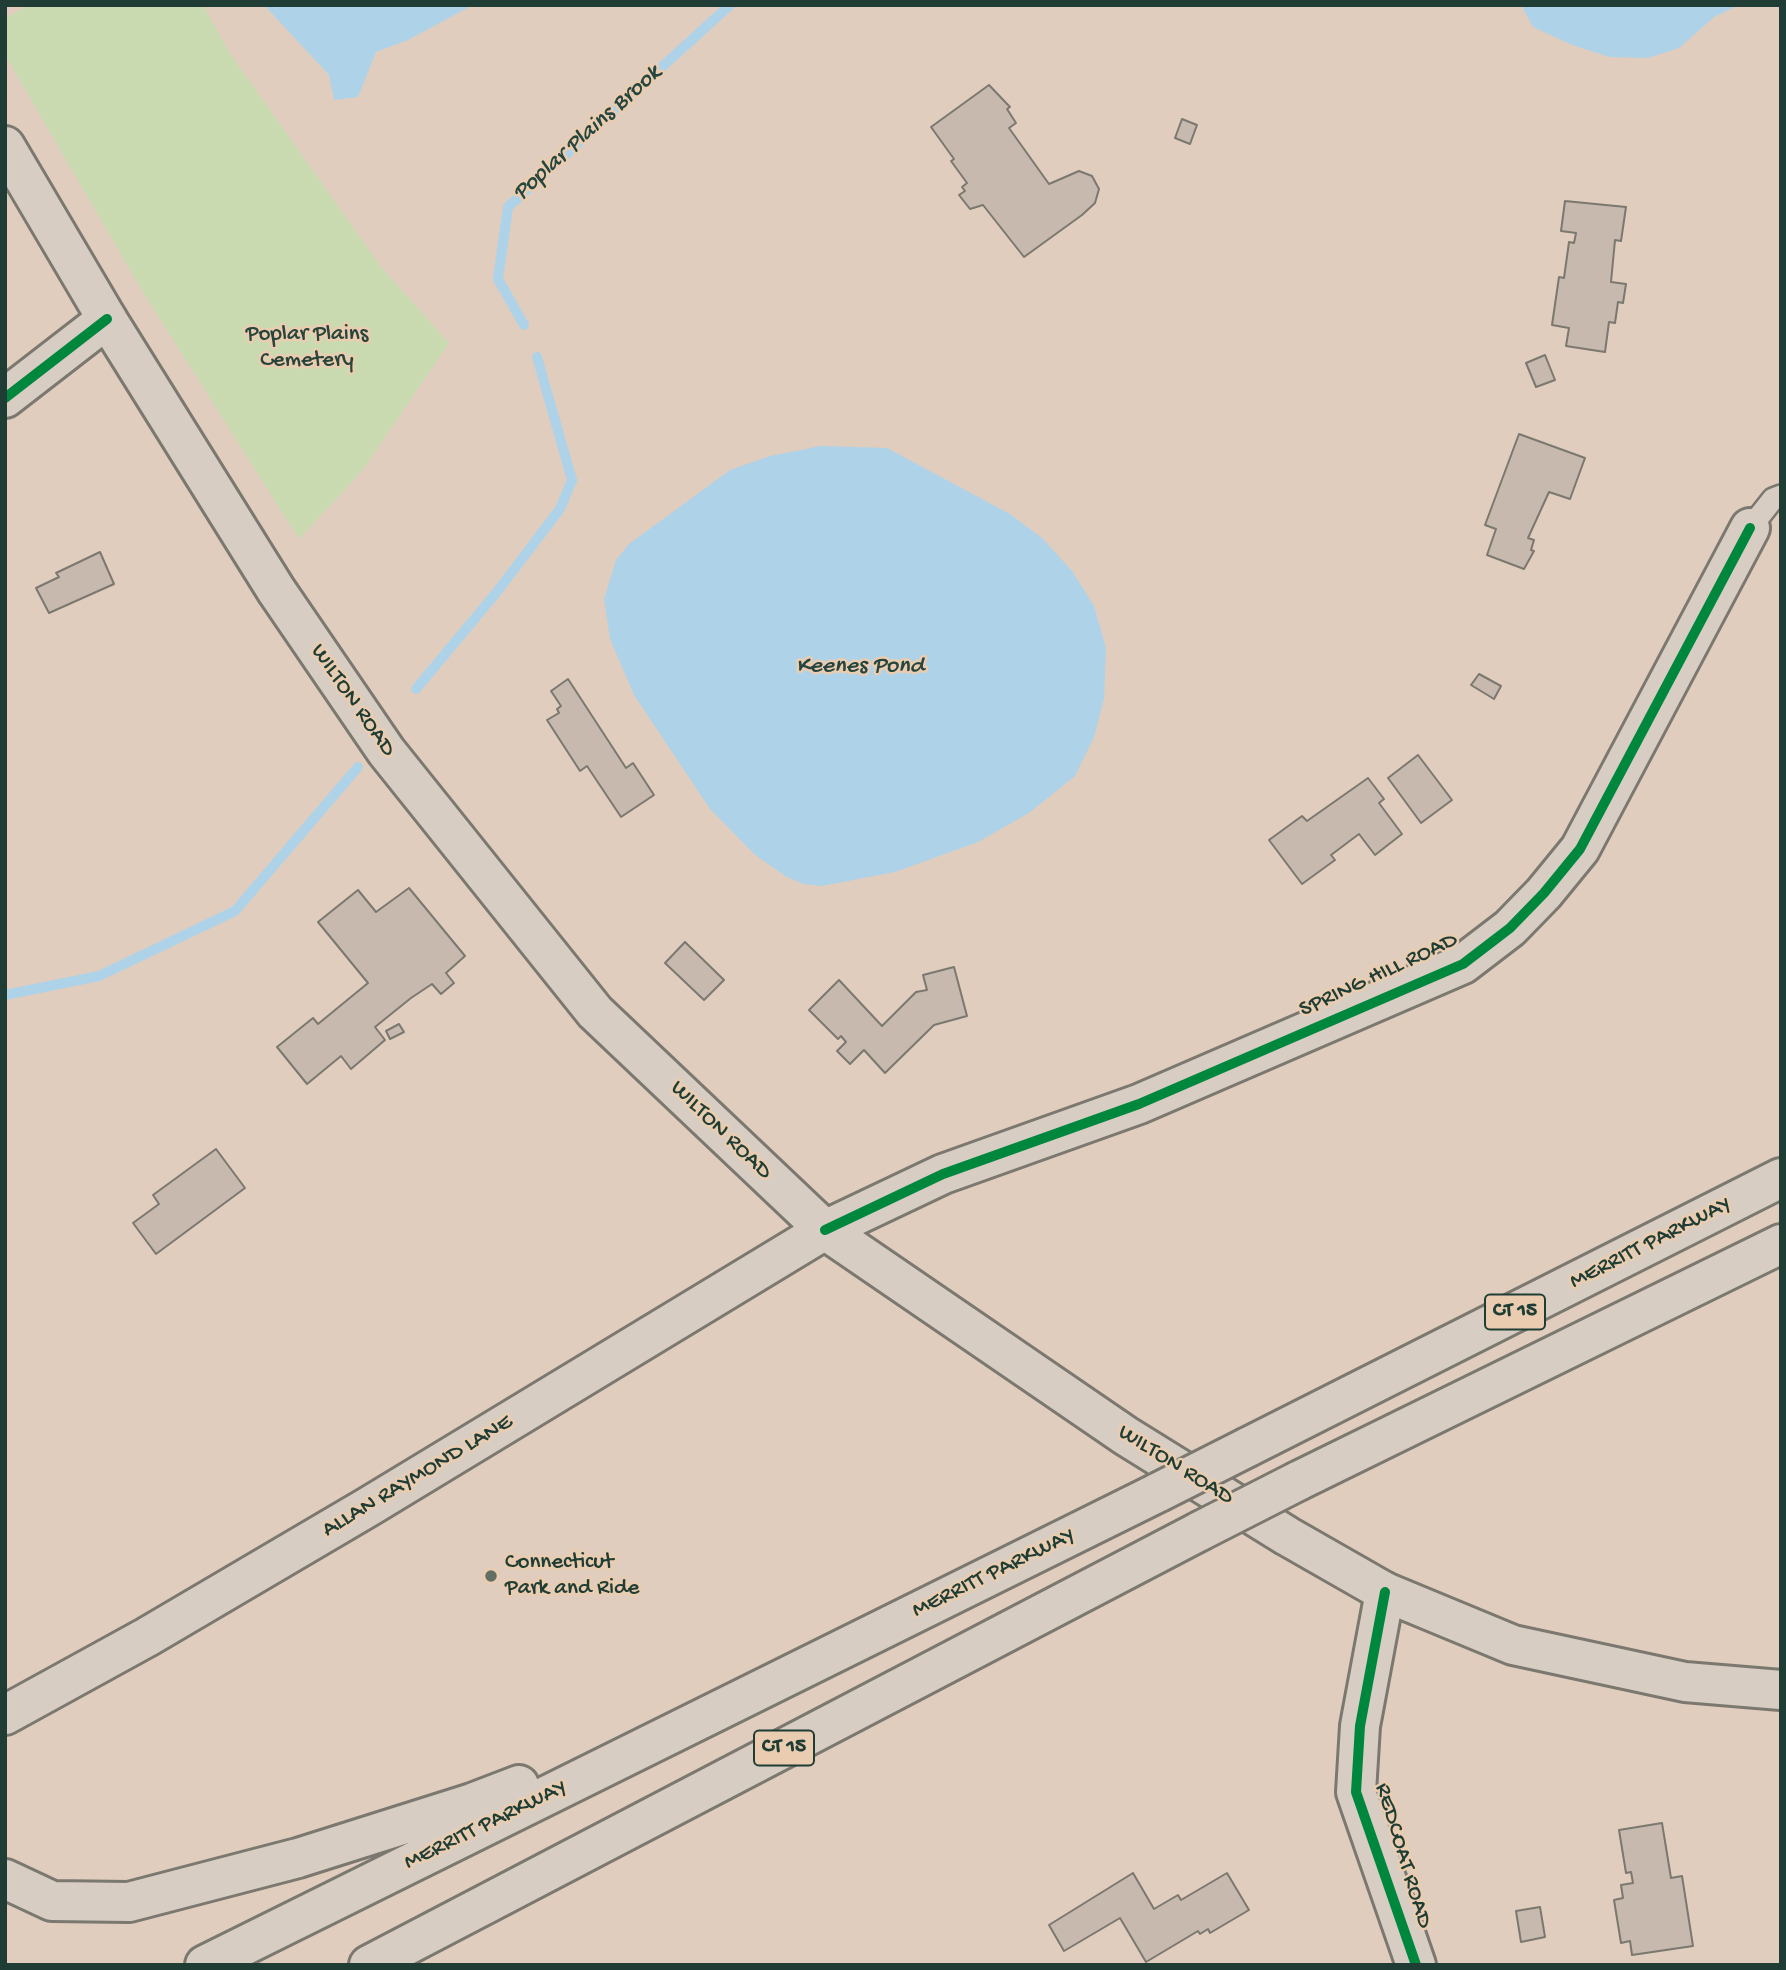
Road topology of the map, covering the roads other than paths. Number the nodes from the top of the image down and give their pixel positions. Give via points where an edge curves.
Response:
1 (5, 146) edge
2 (107, 319) junction
3 (5, 398) edge
4 (1781, 496) edge
5 (1750, 528) joint
6 (1781, 1178) edge
7 (825, 1230) junction
8 (1781, 1244) edge
9 (1781, 1265) edge
10 (1519, 1370) junction
11 (1385, 1592) junction
12 (1781, 1690) edge
13 (759, 1691) junction
14 (5, 1715) edge
15 (5, 1879) edge
16 (205, 1965) edge
17 (369, 1965) edge
18 (1416, 1965) edge

1 - 2 main road, WILTON ROAD
2 - 3 main road
2 - 7 main road, WILTON ROAD via 336,682 485,878 595,1012
4 - 5 lane via 1773,499
5 - 7 main road, SPRING HILL ROAD via 1580,849 1518,919 1463,964 1139,1104 943,1174
6 - 13 main road, MERRITT PARKWAY / CT 15, bridge
7 - 11 main road, WILTON ROAD via 1126,1436
7 - 14 main road, ALLAN RAYMOND LANE via 368,1507
8 - 10 main road, CT 15
9 - 10 main road
10 - 17 main road, CT 15, bridge via 1200,1531
11 - 12 main road, WILTON ROAD via 1513,1645 1685,1682
11 - 18 main road, REDCOAT ROAD via 1360,1726 1356,1793
13 - 15 main road via 472,1803 298,1858 129,1902 52,1901
13 - 16 main road, MERRITT PARKWAY / CT 15

